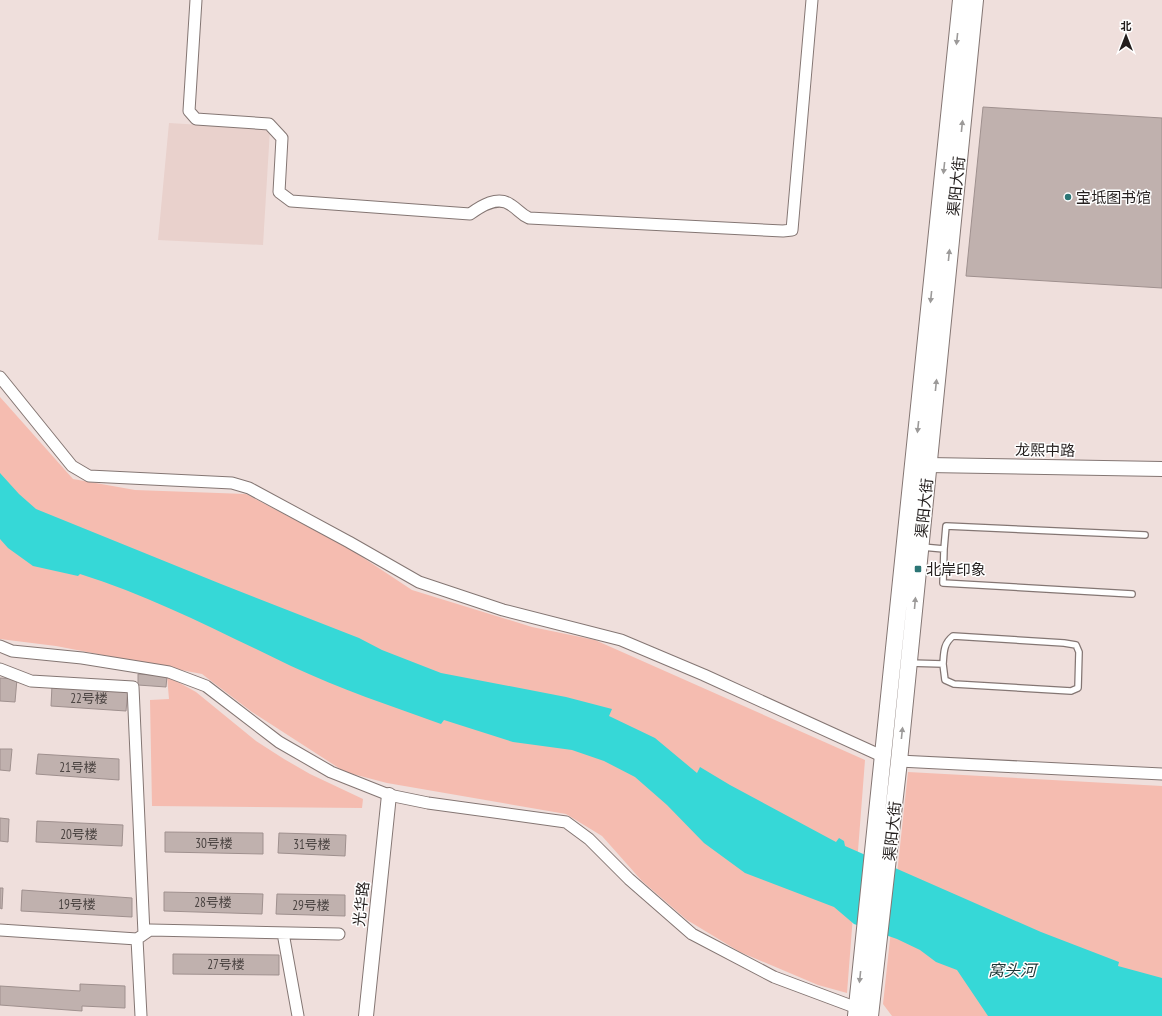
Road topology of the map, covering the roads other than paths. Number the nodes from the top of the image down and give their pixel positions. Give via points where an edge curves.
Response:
1 (196, 0) edge
2 (812, 0) edge
3 (961, 0) edge
4 (975, 0) edge
5 (0, 377) edge
6 (928, 465) junction
7 (1162, 469) edge
8 (1145, 535) dead end
9 (920, 547) junction
10 (944, 550) junction
11 (1132, 594) dead end
12 (0, 646) edge
13 (909, 663) junction
14 (943, 664) junction
15 (0, 669) edge
16 (892, 759) junction
17 (1162, 774) edge
18 (389, 795) junction
19 (0, 930) edge
20 (283, 933) junction
21 (339, 934) dead end
22 (141, 936) junction
23 (872, 941) junction
24 (861, 1013) edge
25 (141, 1016) edge
26 (298, 1016) edge
27 (366, 1016) edge

1 - 2 street via 189,111 196,119 269,124 274,128 282,138 279,192 291,201 470,214 485,204 500,201 511,204 520,214 529,218 783,231 792,230
3 -> 16 main road, 渠阳大街
6 -> 4 main road, 渠阳大街
5 - 16 street via 72,466 89,476 232,483 249,488 419,582 503,610 621,640
6 - 7 street, 龙熙中路
6 - 9 main road, 渠阳大街
8 - 10 lane via 946,526
9 - 10 lane
13 -> 9 main road, 渠阳大街
10 - 11 lane via 943,583
12 - 18 street via 12,652 82,658 169,672 206,686 278,742 330,772
13 - 14 lane
16 -> 13 main road, 渠阳大街
14 - 14 lane via 945,680 954,684 1071,691 1078,688 1076,645 953,636 944,647
15 - 22 street via 31,681 133,687
16 - 17 street
16 - 23 main road, 渠阳大街 via 890,855
16 - 23 main road, 渠阳大街 via 873,852
18 - 24 street via 428,803 566,822 589,839 629,879 692,934 774,977
18 - 27 street, 光华路
19 - 22 street
20 - 21 street
20 - 22 street via 150,930
20 - 26 street
22 - 25 street
23 - 24 main road, 渠阳大街

